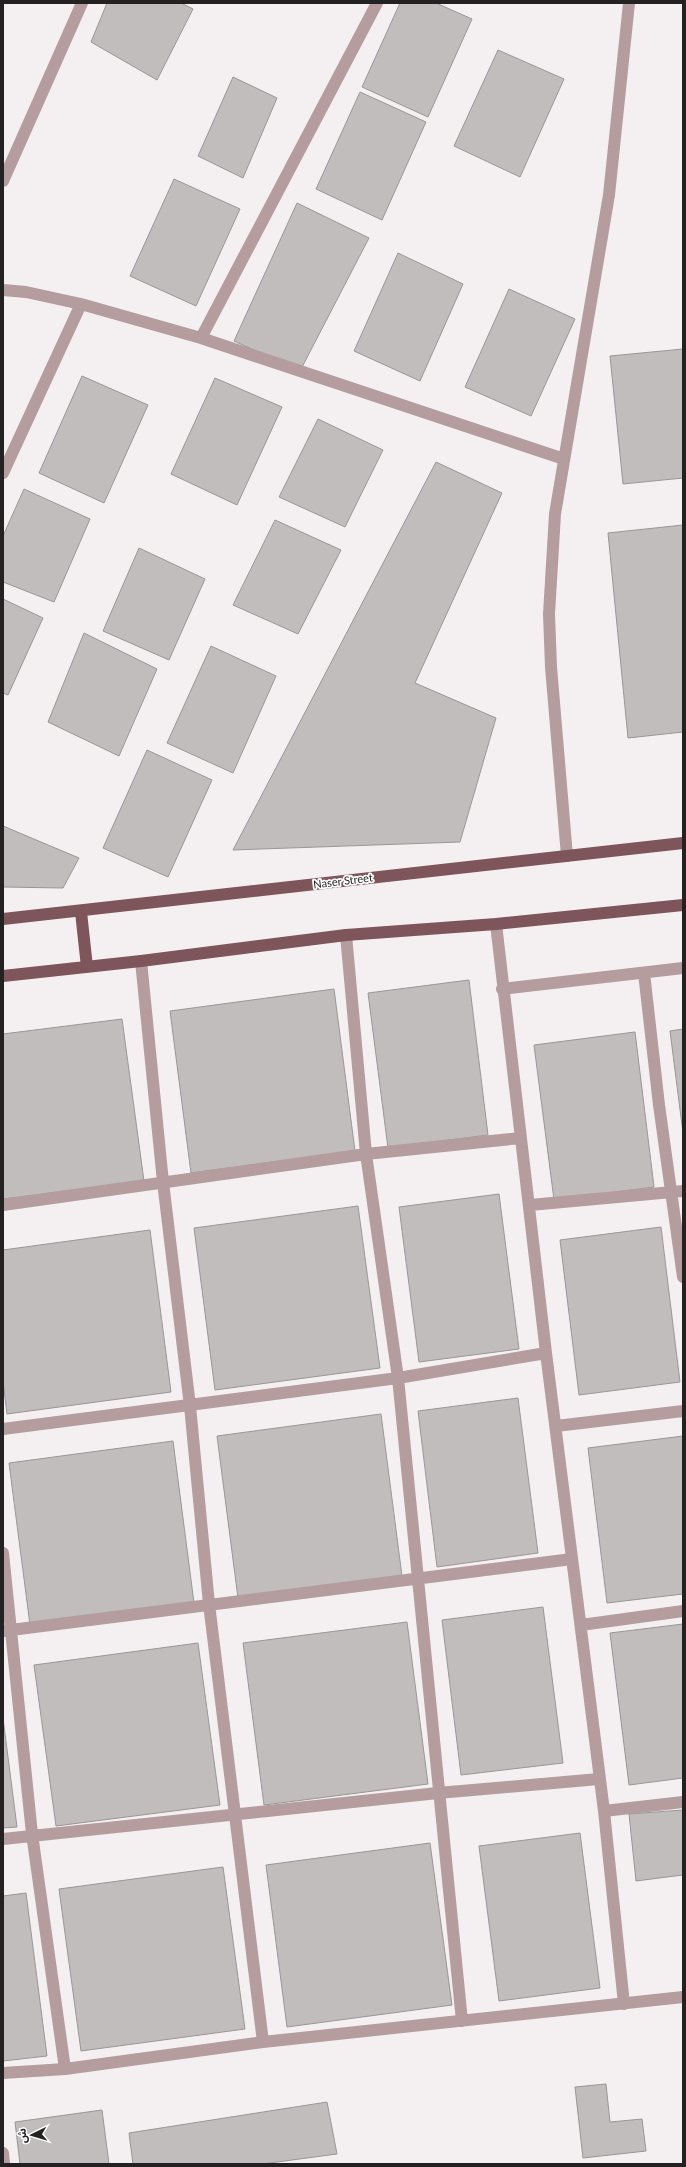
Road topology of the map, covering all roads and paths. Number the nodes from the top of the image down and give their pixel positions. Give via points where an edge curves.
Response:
1 (82, 3) edge
2 (378, 3) edge
3 (629, 3) edge
4 (3, 181) edge
5 (3, 290) edge
6 (81, 304) junction
7 (201, 338) junction
8 (564, 459) junction
9 (3, 473) edge
10 (683, 843) edge
11 (567, 856) junction
12 (683, 905) edge
13 (81, 912) junction
14 (3, 919) edge
15 (496, 924) junction
16 (346, 934) junction
17 (141, 961) junction
18 (87, 967) junction
19 (683, 968) edge
20 (644, 973) junction
21 (3, 976) edge
22 (502, 989) junction
23 (521, 1138) junction
24 (366, 1154) junction
25 (163, 1182) junction
26 (677, 1191) edge
27 (3, 1205) edge
28 (530, 1205) junction
29 (683, 1277) edge
30 (546, 1353) junction
31 (398, 1378) junction
32 (190, 1406) junction
33 (683, 1411) edge
34 (556, 1426) junction
35 (3, 1429) edge
36 (3, 1553) edge
37 (572, 1560) junction
38 (417, 1579) junction
39 (209, 1604) junction
40 (683, 1611) edge
41 (581, 1624) junction
42 (7, 1631) edge
43 (599, 1779) junction
44 (438, 1793) junction
45 (683, 1802) edge
46 (604, 1811) junction
47 (236, 1814) junction
48 (32, 1834) junction
49 (3, 1839) edge
50 (683, 1997) edge
51 (624, 2004) junction
52 (462, 2021) junction
53 (263, 2042) junction
54 (65, 2069) junction
55 (3, 2073) edge
56 (3, 2153) edge
57 (4, 2164) edge

1 - 4 street
2 - 7 street
3 - 8 street via 610,195
5 - 6 street via 26,292
6 - 7 street
6 - 9 street
7 - 8 street
8 - 11 street via 555,514 550,614 551,667
10 - 11 main road, Naser Street
11 - 13 main road, Naser Street
12 - 15 main road
13 - 14 main road, Naser Street
13 - 18 main road
15 - 16 main road
15 - 22 street
16 - 17 main road
16 - 24 street
17 - 18 main road
17 - 25 street
18 - 21 main road
19 - 20 street
20 - 22 street
20 - 26 street via 659,1105
22 - 23 street
23 - 24 street
23 - 28 street
24 - 25 street
24 - 31 street
25 - 27 street
25 - 32 street
26 - 28 street
26 - 29 street
28 - 30 street
30 - 31 street
30 - 34 street
31 - 32 street
31 - 38 street
32 - 35 street
32 - 39 street
33 - 34 street
34 - 37 street
36 - 42 street
37 - 38 street
37 - 41 street
38 - 39 street
38 - 44 street
39 - 42 street
39 - 47 street
40 - 41 street
41 - 43 street
42 - 48 street
43 - 44 street
43 - 46 street
44 - 47 street
44 - 52 street
45 - 46 street
46 - 51 street
47 - 48 street
47 - 53 street
48 - 49 street
48 - 54 street
50 - 51 street
51 - 52 street
52 - 53 street
53 - 54 street
54 - 55 street
56 - 57 street

